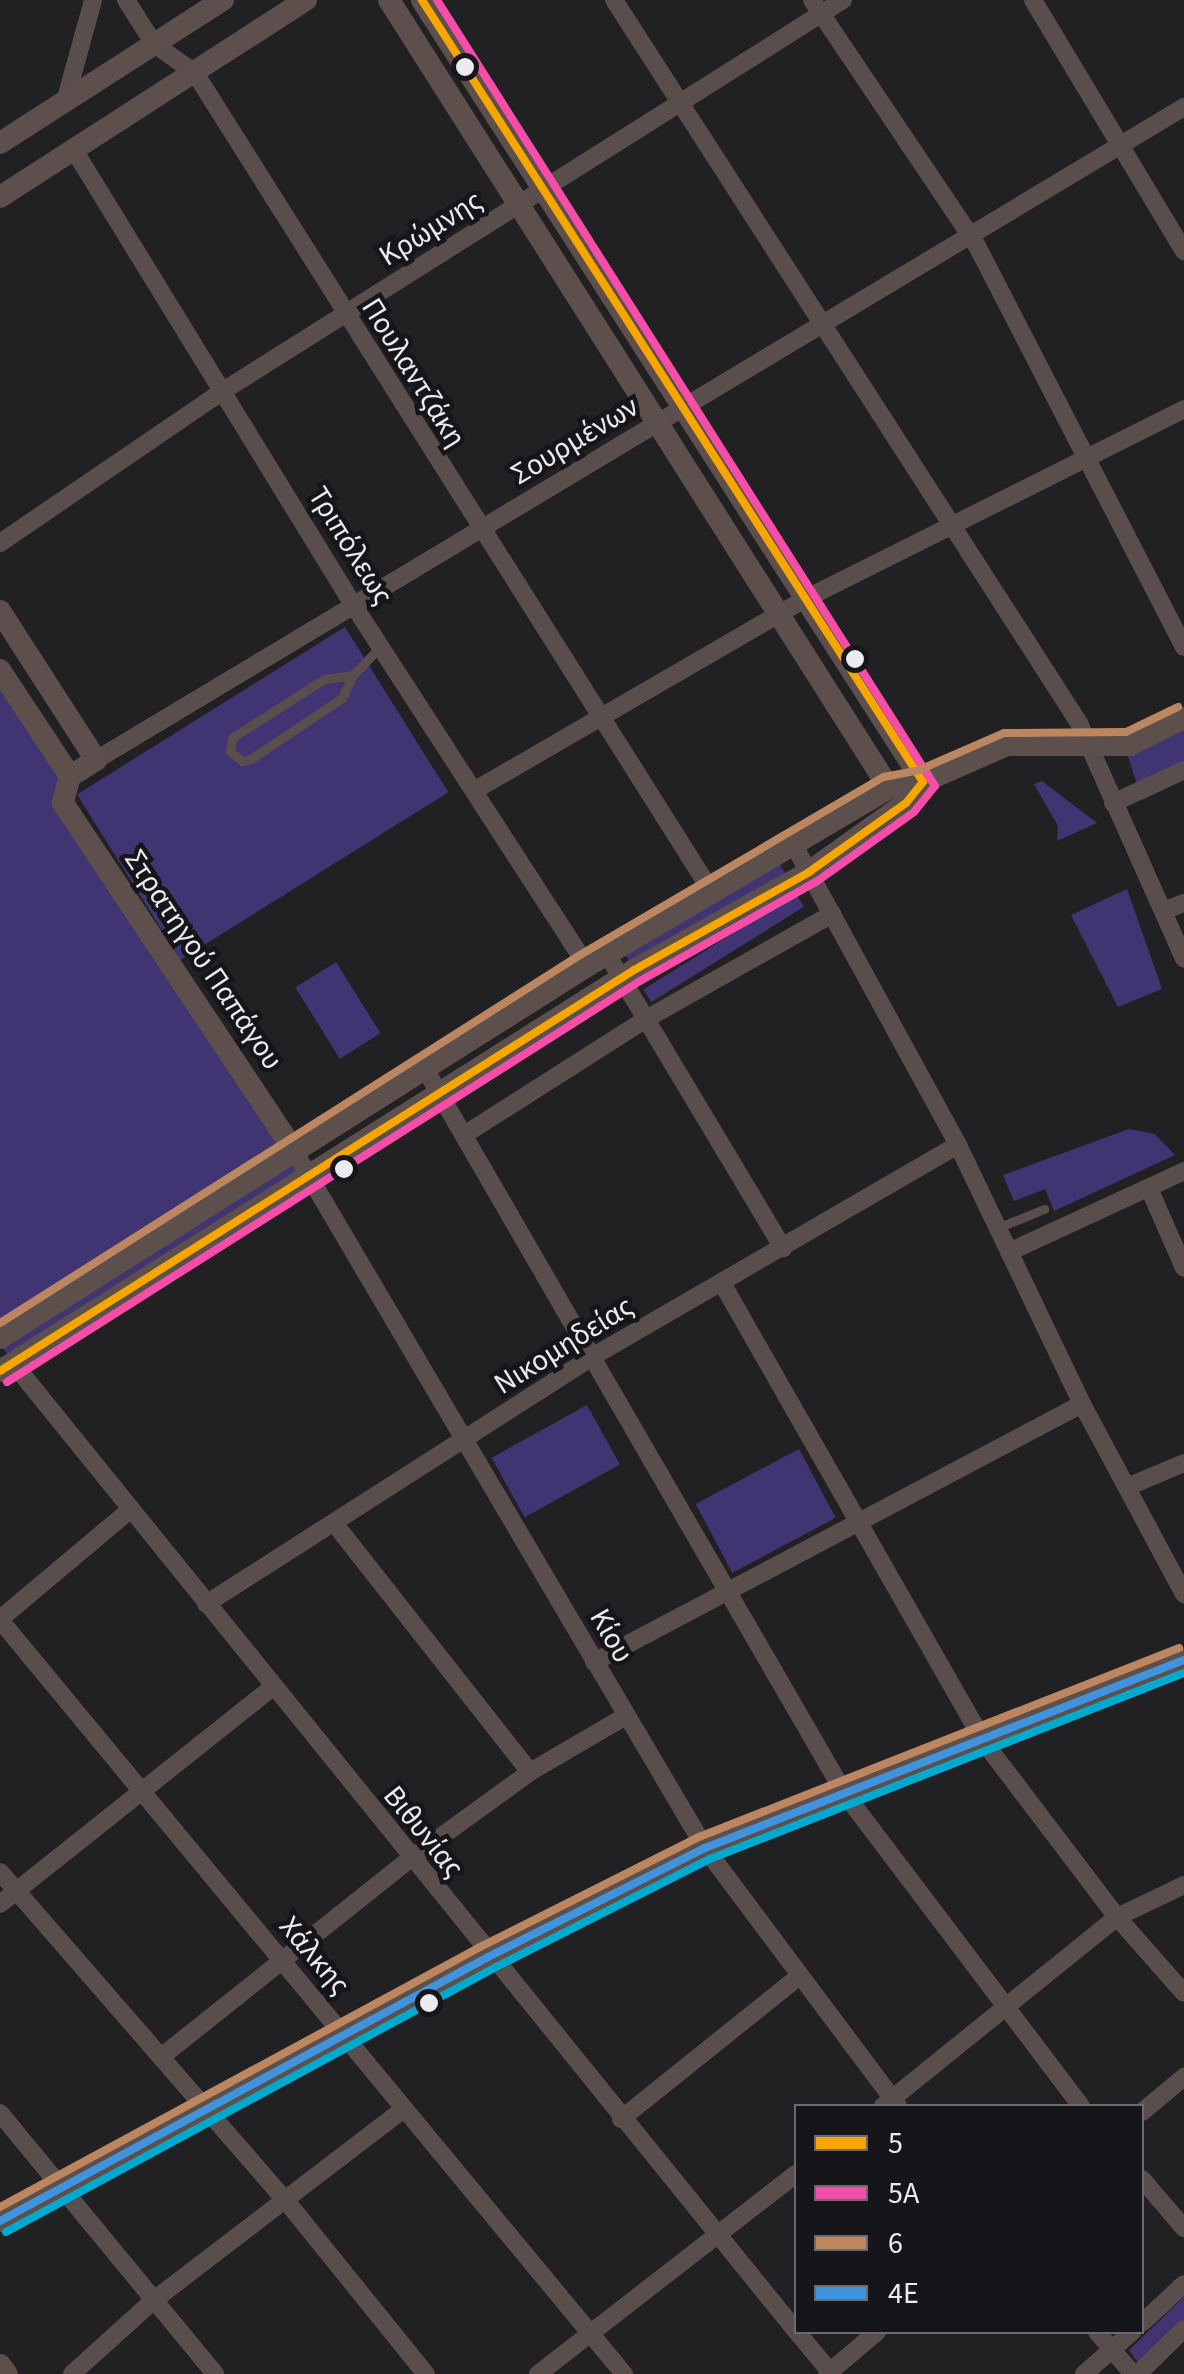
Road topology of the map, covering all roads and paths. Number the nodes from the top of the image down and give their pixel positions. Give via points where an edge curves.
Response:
1 (93, 0) edge
2 (126, 0) edge
3 (223, 0) edge
4 (306, 0) edge
5 (389, 0) edge
6 (422, 0) edge
7 (614, 0) edge
8 (843, 0) edge
9 (1033, 0) edge
10 (816, 7) edge
11 (154, 44) junction
12 (195, 72) junction
13 (65, 102) junction
14 (680, 103) junction
15 (1184, 106) edge
16 (1124, 142) junction
17 (0, 143) edge
18 (74, 150) junction
19 (0, 196) edge
20 (534, 197) junction
21 (969, 236) junction
22 (1184, 251) edge
23 (344, 315) junction
24 (822, 323) junction
25 (223, 391) junction
26 (681, 408) junction
27 (1184, 410) edge
28 (658, 423) junction
29 (1084, 456) junction
30 (950, 523) junction
31 (480, 530) junction
32 (0, 543) edge
33 (803, 600) junction
34 (354, 606) junction
35 (0, 612) edge
36 (778, 615) junction
37 (381, 646) junction
38 (1184, 648) edge
39 (0, 670) edge
40 (352, 675) junction
41 (599, 718) junction
42 (1184, 718) edge
43 (1088, 746) junction
44 (96, 760) junction
45 (1184, 770) edge
46 (70, 776) junction
47 (922, 782) junction
48 (889, 788) junction
49 (477, 789) junction
50 (1114, 803) junction
51 (796, 847) junction
52 (809, 872) junction
53 (713, 894) junction
54 (1184, 903) edge
55 (1163, 911) junction
56 (832, 914) junction
57 (1184, 958) edge
58 (597, 960) junction
59 (621, 979) junction
60 (646, 1019) junction
61 (424, 1067) junction
62 (438, 1092) junction
63 (464, 1135) junction
64 (958, 1145) junction
65 (293, 1149) junction
66 (1184, 1170) edge
67 (311, 1172) junction
68 (1149, 1188) junction
69 (1044, 1209) dead end
70 (998, 1228) junction
71 (784, 1248) junction
72 (1009, 1252) junction
73 (1184, 1268) edge
74 (722, 1283) junction
75 (0, 1338) edge
76 (592, 1357) junction
77 (7, 1367) edge
78 (1082, 1404) junction
79 (466, 1440) junction
80 (1184, 1463) edge
81 (1127, 1487) junction
82 (131, 1509) junction
83 (334, 1523) junction
84 (863, 1526) junction
85 (728, 1592) junction
86 (1184, 1594) edge
87 (206, 1604) junction
88 (0, 1619) edge
89 (1184, 1660) edge
90 (594, 1662) junction
91 (272, 1687) junction
92 (626, 1716) junction
93 (984, 1742) junction
94 (530, 1772) junction
95 (143, 1793) junction
96 (846, 1794) junction
97 (706, 1848) junction
98 (410, 1859) junction
99 (0, 1872) edge
100 (1184, 1885) edge
101 (16, 1892) junction
102 (0, 1904) edge
103 (1118, 1918) junction
104 (488, 1957) junction
105 (285, 1964) junction
106 (797, 1978) junction
107 (1184, 1993) edge
108 (1004, 2010) junction
109 (344, 2036) junction
110 (161, 2057) junction
111 (1184, 2077) edge
112 (891, 2104) edge
113 (1078, 2104) edge
114 (205, 2108) junction
115 (404, 2109) junction
116 (1144, 2110) edge
117 (0, 2113) edge
118 (622, 2119) junction
119 (794, 2176) edge
120 (1144, 2181) edge
121 (60, 2186) junction
122 (287, 2202) junction
123 (0, 2221) edge
124 (1184, 2228) edge
125 (718, 2235) junction
126 (1184, 2284) edge
127 (154, 2300) junction
128 (1144, 2321) edge
129 (794, 2327) edge
130 (1184, 2329) edge
131 (590, 2334) junction
132 (799, 2334) edge
133 (875, 2334) edge
134 (1098, 2334) edge
135 (1130, 2334) edge
136 (1112, 2350) junction
137 (0, 2365) edge
138 (830, 2373) edge
139 (8, 2374) edge
140 (72, 2374) edge
141 (215, 2374) edge
142 (426, 2374) edge
143 (538, 2374) edge
144 (624, 2374) edge
145 (1084, 2374) edge
146 (1136, 2374) edge

1 - 13 street
2 - 11 street
3 - 11 main road
4 - 12 main road
5 - 20 main road
6 - 20 main road
7 - 14 street
8 - 10 street, Κρώμνης
9 - 16 street
10 - 14 street, Κρώμνης
10 - 21 street
11 - 12 street, Πουλαντζάκη
11 - 13 main road
12 - 18 main road
12 - 23 street, Πουλαντζάκη
13 - 17 main road
14 - 20 street, Κρώμνης
14 - 24 street
15 - 16 street, Σουρμένων
16 - 21 street, Σουρμένων
16 - 22 street
18 - 19 main road
18 - 25 street, Τριπόλεως
20 - 23 street, Κρώμνης
20 - 26 main road
20 - 28 main road
21 - 24 street, Σουρμένων
21 - 29 street
23 - 25 street, Κρώμνης
23 - 31 street, Πουλαντζάκη
24 - 26 street, Σουρμένων
24 - 30 street
25 - 32 street, Κρώμνης
25 - 34 street, Τριπόλεως
26 - 28 street, Σουρμένων
26 - 33 main road
27 - 29 street
28 - 31 street, Σουρμένων
28 - 36 main road
29 - 30 street
29 - 38 street
30 - 33 street
30 - 43 street
31 - 34 street, Σουρμένων
31 - 41 street, Πουλαντζάκη
33 - 36 street
33 - 47 main road
34 - 37 street, Τριπόλεως
34 - 44 street, Σουρμένων
35 - 44 main road
36 - 41 street
36 - 48 main road
37 - 40 lane
37 - 49 street, Τριπόλεως
39 - 46 main road, Στρατηγού Παπάγου
40 - 40 lane via 324,679 232,738 230,751 242,761 252,759 342,698
41 - 49 street
41 - 53 street, Πουλαντζάκη
42 - 43 main road via 1129,746
43 - 47 main road via 1007,745
43 - 50 street
44 - 46 main road
45 - 50 street
46 - 65 main road, Στρατηγού Παπάγου via 63,803
47 - 48 main road
47 - 52 main road via 906,803
48 - 51 main road
49 - 58 street, Τριπόλεως
50 - 55 street
51 - 52 street
51 - 53 main road
52 - 56 street
52 - 59 main road
53 - 58 main road
54 - 55 street
55 - 57 street
56 - 60 street
56 - 64 street
58 - 59 street, Τριπόλεως
58 - 61 main road
59 - 60 street, Τριπόλεως
59 - 62 main road
60 - 63 street
60 - 71 street, Τριπόλεως
61 - 62 street
61 - 65 main road
62 - 63 street
62 - 67 main road
63 - 76 street
64 - 70 street
64 - 71 street, Νικομηδείας
65 - 67 street, Στρατηγού Παπάγου
65 - 75 main road
66 - 68 street
67 - 77 main road
67 - 79 street, Κίου
68 - 72 street
68 - 73 street
69 - 70 lane
70 - 72 street
71 - 74 street, Νικομηδείας
72 - 78 street
74 - 76 street, Νικομηδείας
74 - 84 street
76 - 79 street, Νικομηδείας
76 - 85 street
77 - 82 street, Βιθυνίας
78 - 81 street
78 - 84 street
79 - 83 street, Νικομηδείας
79 - 90 street, Κίου
80 - 81 street
81 - 86 street
82 - 87 street, Βιθυνίας
82 - 88 street
83 - 87 street, Νικομηδείας
83 - 94 street
84 - 85 street
84 - 93 street
85 - 90 street
85 - 96 street
87 - 91 street, Βιθυνίας
88 - 95 street, Χάλκης
89 - 93 main road
90 - 92 street, Κίου
91 - 95 street
91 - 98 street, Βιθυνίας
92 - 94 street
92 - 97 street, Κίου
93 - 96 main road
93 - 103 street
94 - 98 street
95 - 101 street
95 - 105 street, Χάλκης
96 - 97 main road
96 - 108 street
97 - 104 main road
97 - 106 street, Κίου
98 - 104 street, Βιθυνίας
98 - 105 street
99 - 101 street
100 - 103 street
101 - 102 street
101 - 110 street
103 - 107 street
103 - 108 street
104 - 109 main road
104 - 118 street, Βιθυνίας
105 - 109 street, Χάλκης
105 - 110 street
106 - 112 street, Κίου
106 - 118 street
108 - 112 street
108 - 113 street
109 - 114 main road
109 - 115 street, Χάλκης
110 - 114 street
111 - 116 street
114 - 121 main road
114 - 122 street
115 - 122 street
115 - 131 street, Χάλκης
117 - 121 street
118 - 125 street, Βιθυνίας
119 - 125 street
120 - 124 street
121 - 123 main road
121 - 127 street
122 - 127 street
122 - 142 street
125 - 129 street, Βιθυνίας
125 - 131 street
126 - 128 street
127 - 140 street
127 - 141 street
130 - 146 street
131 - 143 street
131 - 144 street, Χάλκης
132 - 138 street, Βιθυνίας
133 - 138 street
134 - 136 street
135 - 136 street
136 - 145 street
136 - 146 street
137 - 139 main road

